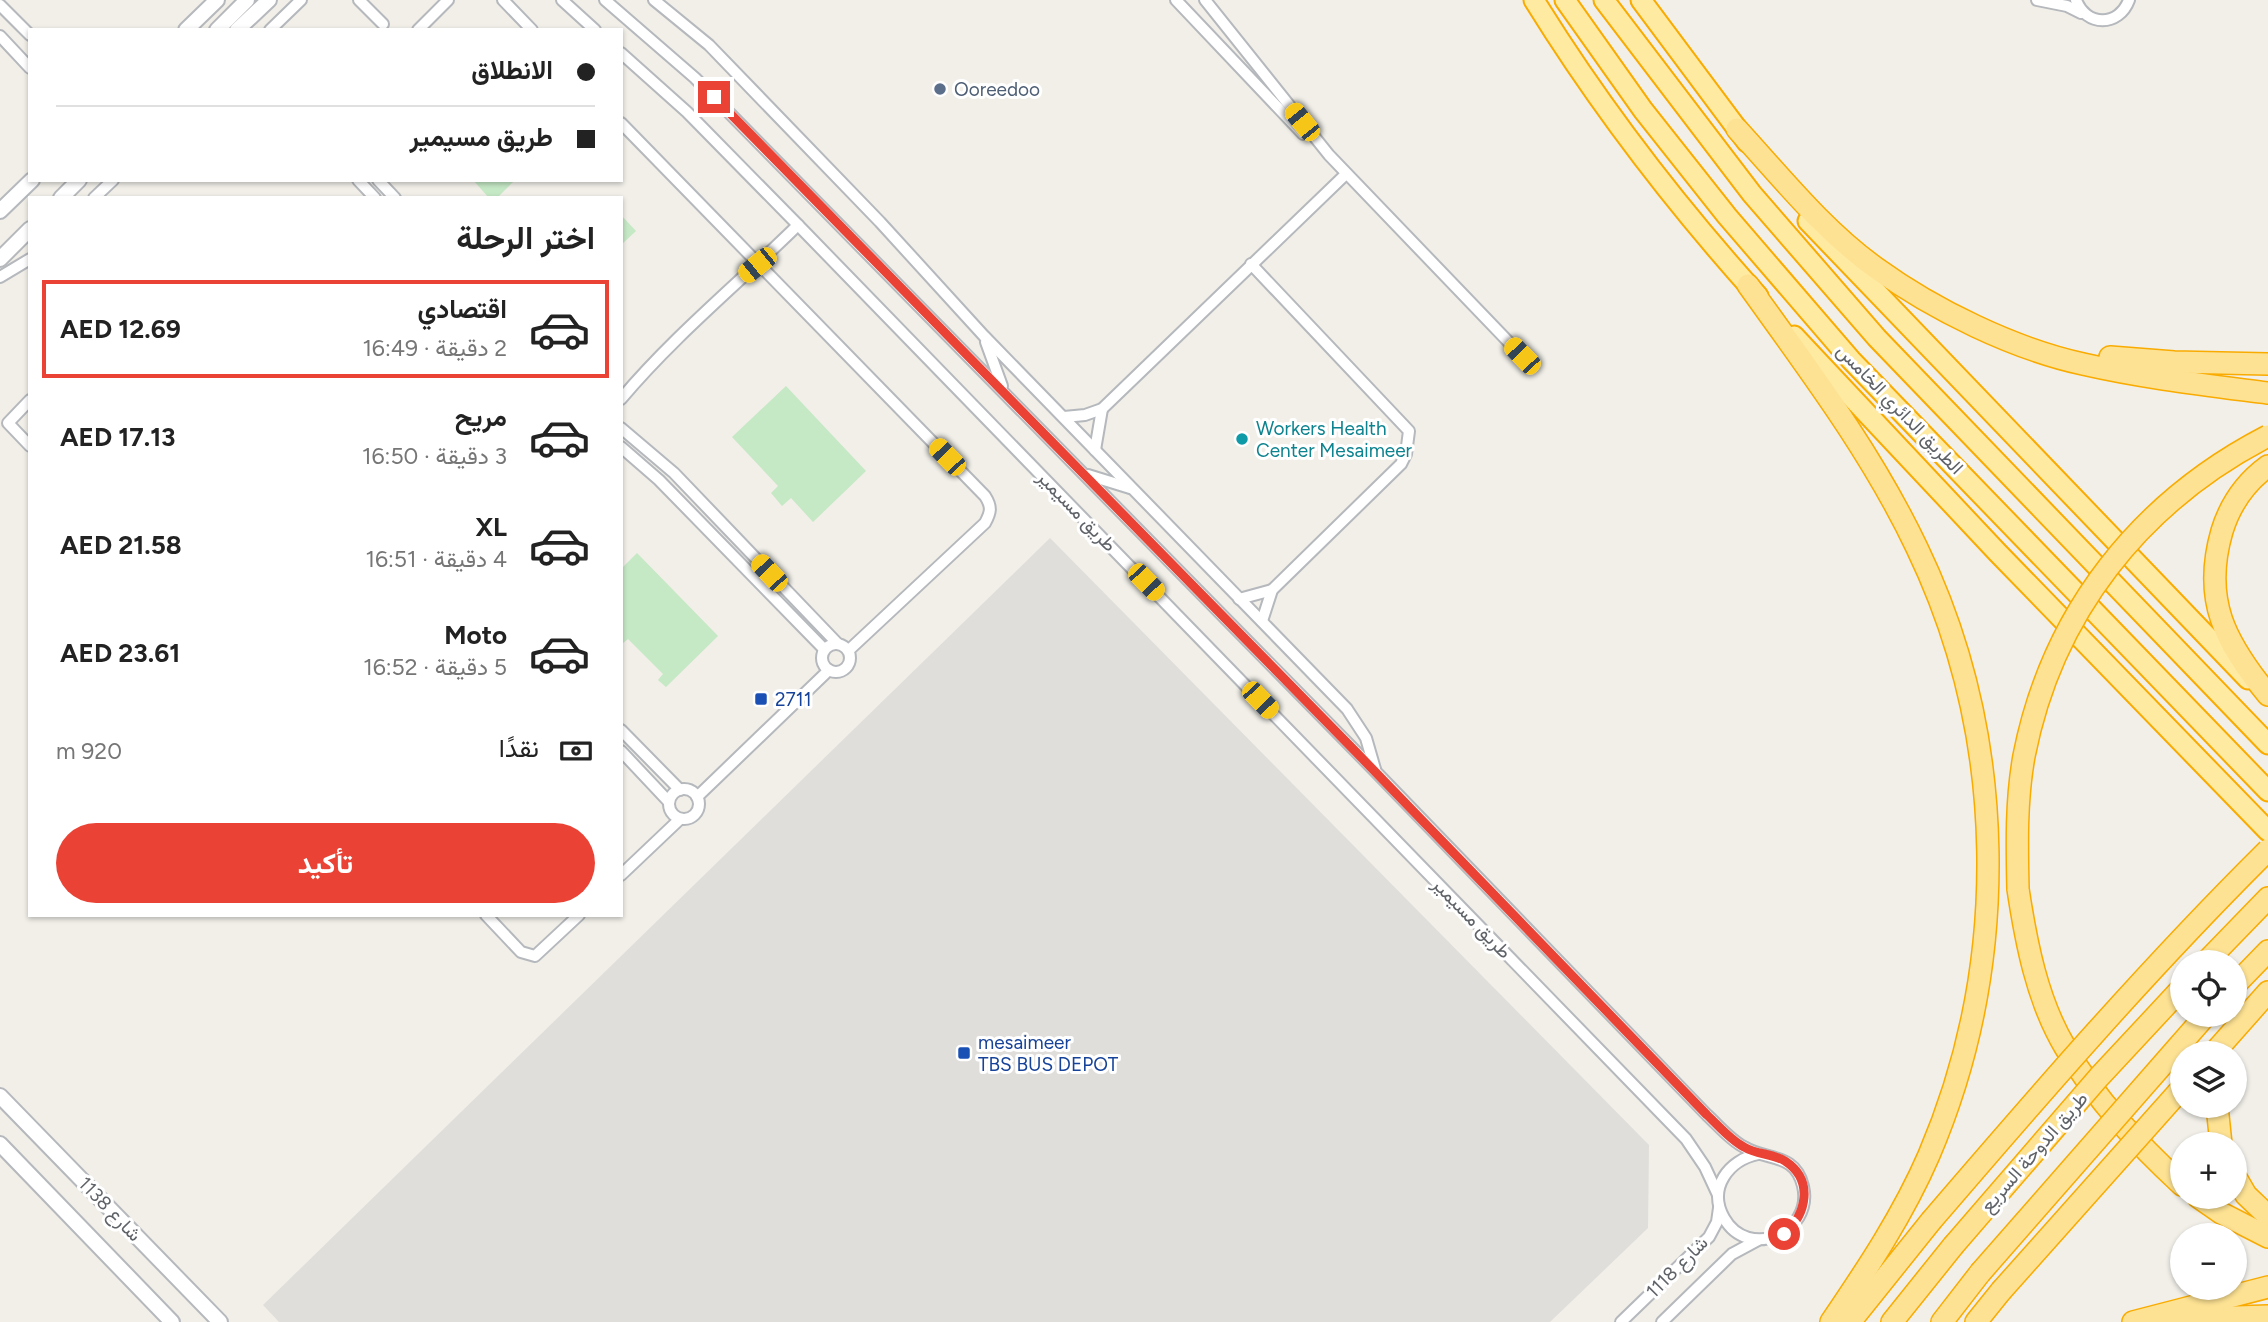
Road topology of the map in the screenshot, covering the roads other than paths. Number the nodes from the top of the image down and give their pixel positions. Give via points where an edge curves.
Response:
1 (217, 0) edge
2 (247, 0) edge
3 (269, 0) edge
4 (301, 0) edge
5 (359, 0) edge
6 (448, 0) edge
7 (503, 0) edge
8 (562, 0) edge
9 (605, 0) edge
10 (654, 0) edge
11 (1176, 0) edge
12 (1205, 0) edge
13 (1534, 0) edge
14 (1565, 0) edge
15 (1604, 0) edge
16 (1641, 0) edge
17 (2037, 0) edge
18 (2076, 0) edge
19 (2129, 0) edge
20 (0, 5) edge
21 (2086, 15) junction
22 (383, 24) dead end
23 (188, 28) edge
24 (219, 28) edge
25 (239, 28) edge
26 (272, 28) edge
27 (420, 28) edge
28 (530, 28) edge
29 (593, 28) edge
30 (28, 33) edge
31 (0, 36) edge
32 (623, 55) edge
33 (28, 66) edge
34 (623, 125) edge
35 (1737, 129) junction
36 (1329, 155) junction
37 (1346, 174) junction
38 (30, 182) edge
39 (77, 182) edge
40 (111, 182) edge
41 (360, 182) edge
42 (380, 182) edge
43 (63, 196) edge
44 (96, 196) edge
45 (373, 196) edge
46 (393, 196) edge
47 (0, 211) edge
48 (798, 225) junction
49 (28, 231) edge
50 (0, 259) edge
51 (28, 260) edge
52 (1251, 264) junction
53 (757, 265) junction
54 (0, 277) edge
55 (1748, 285) junction
56 (984, 336) junction
57 (2001, 336) junction
58 (1522, 356) dead end
59 (2268, 364) edge
60 (1004, 391) junction
61 (2268, 393) edge
62 (623, 397) edge
63 (28, 402) edge
64 (1102, 409) junction
65 (1064, 417) junction
66 (623, 430) edge
67 (2268, 436) edge
68 (28, 444) edge
69 (623, 449) edge
70 (1095, 450) junction
71 (2268, 466) edge
72 (1085, 474) junction
73 (1132, 489) junction
74 (1272, 590) junction
75 (1239, 599) junction
76 (1262, 621) junction
77 (837, 643) junction
78 (824, 649) junction
79 (849, 650) junction
80 (829, 670) junction
81 (2268, 695) edge
82 (2268, 702) edge
83 (623, 732) edge
84 (2268, 744) edge
85 (623, 753) edge
86 (1376, 772) junction
87 (680, 790) junction
88 (2268, 791) edge
89 (697, 797) junction
90 (670, 802) junction
91 (680, 819) junction
92 (2268, 831) edge
93 (2268, 850) edge
94 (623, 873) edge
95 (2268, 898) edge
96 (488, 917) edge
97 (577, 917) edge
98 (2218, 950) edge
99 (2268, 951) edge
100 (2247, 973) edge
101 (2268, 992) edge
102 (2268, 1000) edge
103 (2170, 1001) edge
104 (2195, 1027) edge
105 (2225, 1041) edge
106 (2237, 1041) edge
107 (0, 1096) edge
108 (2170, 1101) edge
109 (0, 1144) edge
110 (1758, 1154) junction
111 (2170, 1174) edge
112 (2247, 1196) edge
113 (1719, 1200) junction
114 (2215, 1209) edge
115 (2268, 1216) edge
116 (2268, 1237) edge
117 (1758, 1240) junction
118 (2268, 1287) edge
119 (2268, 1316) edge
120 (2136, 1321) edge
121 (172, 1322) edge
122 (220, 1322) edge
123 (1621, 1322) edge
124 (1662, 1322) edge
125 (1831, 1322) edge
126 (1850, 1322) edge
127 (1892, 1322) edge
128 (1942, 1322) edge
129 (1976, 1322) edge

1 - 23 street
2 - 24 street
3 - 25 street
4 - 26 street
5 - 22 street
6 - 27 street
7 - 28 street
8 - 29 street
9 - 60 street, طريق مسيمير via 695,78
10 - 56 street via 709,45
11 - 36 street via 1310,142
12 - 36 street
13 - 55 highway via 1619,127
14 - 88 highway, الطريق الدائري الخامس via 1643,110 1727,216 1851,360
15 - 84 highway, الطريق الدائري الخامس via 1752,194 1877,338
16 - 35 highway
17 - 21 street
18 - 21 street
19 - 21 street via 2113,19
20 - 30 street
31 - 33 street
32 - 48 street, طريق مسيمير via 687,112
34 - 53 street
35 - 57 highway via 1811,210 1876,268 1941,309
35 - 82 highway via 1793,205
36 - 37 street
37 - 52 street
37 - 58 street
38 - 47 street
39 - 43 street
40 - 44 street
41 - 45 street
42 - 46 street
48 - 53 street
48 - 113 street, طريق مسيمير via 1686,1139
49 - 50 street
51 - 54 street
52 - 64 street
52 - 74 street via 1409,430 1401,464
53 - 62 street
53 - 79 street via 990,504 985,523
55 - 92 highway via 1979,534
55 - 125 highway via 1839,411 1917,546 1964,674 1982,767 1987,826 1989,881 1980,980 1949,1102 1929,1155 1887,1237
56 - 60 street
56 - 65 street
57 - 59 highway via 2128,359
57 - 61 highway via 2082,364
60 - 72 street, طريق مسيمير
63 - 68 street via 8,423
64 - 65 street
64 - 70 street
65 - 70 street
66 - 77 street via 674,473
67 - 111 highway, bridge via 2178,493 2124,548 2092,589 2058,650 2024,756 2016,836 2018,889 2047,1009 2064,1046 2102,1102
69 - 78 street
70 - 73 street
71 - 81 highway via 2242,491 2227,516 2213,573 2223,625
72 - 73 street
72 - 86 street, طريق مسيمير
73 - 75 street
74 - 75 street
74 - 76 street
75 - 76 street
76 - 86 street via 1354,718
77 - 78 street
77 - 79 street
78 - 80 street via 822,661
79 - 80 street via 847,668
80 - 89 street
83 - 87 street
85 - 90 street
86 - 110 street, طريق مسيمير via 1707,1115 1742,1147
87 - 89 street
87 - 90 street
89 - 91 street via 694,815
90 - 91 street via 672,813
91 - 94 street
93 - 126 highway, bridge via 2076,1052
95 - 98 highway
96 - 97 street via 522,952 535,956
99 - 100 highway
101 - 105 highway
102 - 106 highway
103 - 127 highway, طريق الدوحة السريع, bridge via 1953,1245
104 - 128 highway, طريق الدوحة السريع, bridge
107 - 122 street, شارع 1138
108 - 129 highway, bridge
109 - 121 street, شارع 1138
110 - 113 street via 1735,1162 1721,1182
110 - 117 street via 1779,1158 1796,1171 1805,1198 1795,1224 1784,1234
112 - 115 highway
113 - 117 street via 1732,1229
113 - 123 street, شارع 1118 via 1710,1237
114 - 116 highway
117 - 124 street, شارع 1118 via 1732,1254
118 - 120 highway
119 - 120 highway

